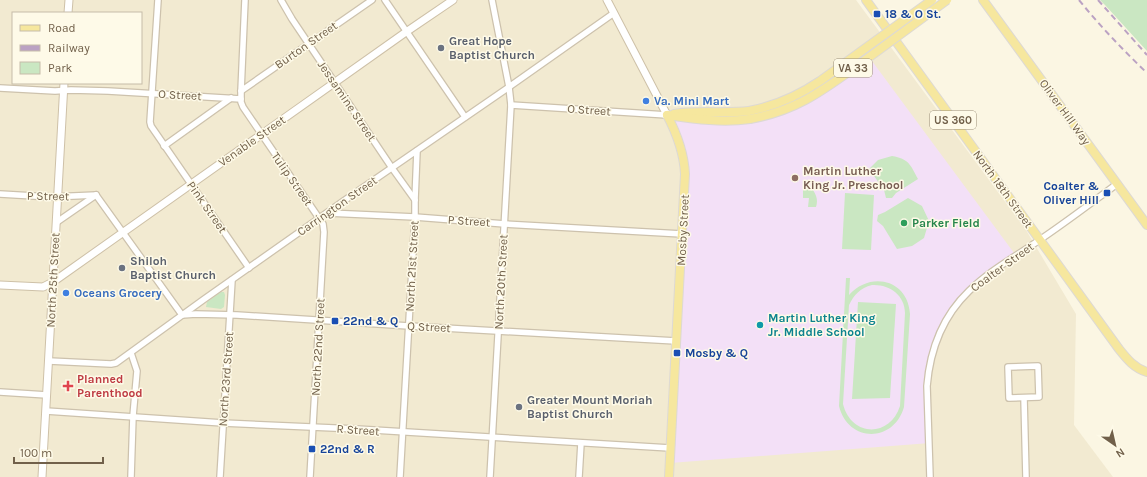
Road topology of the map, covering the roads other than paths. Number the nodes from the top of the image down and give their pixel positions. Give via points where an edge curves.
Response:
1 (69, 0) edge
2 (158, 0) edge
3 (245, 0) edge
4 (281, 0) edge
5 (372, 0) edge
6 (385, 0) edge
7 (453, 0) edge
8 (492, 0) edge
9 (607, 0) edge
10 (866, 0) edge
11 (932, 0) edge
12 (948, 0) edge
13 (983, 0) edge
14 (68, 12) edge
15 (614, 13) junction
16 (406, 32) junction
17 (308, 44) junction
18 (335, 83) junction
19 (64, 87) edge
20 (510, 87) junction
21 (0, 88) edge
22 (241, 91) junction
23 (152, 94) junction
24 (231, 98) junction
25 (241, 99) junction
26 (511, 105) junction
27 (667, 115) junction
28 (465, 117) junction
29 (261, 134) junction
30 (164, 146) junction
31 (417, 151) junction
32 (392, 168) junction
33 (191, 184) junction
34 (1117, 184) junction
35 (0, 194) edge
36 (96, 195) junction
37 (58, 197) junction
38 (415, 200) junction
39 (328, 213) junction
40 (415, 217) junction
41 (320, 218) junction
42 (56, 222) junction
43 (504, 224) junction
44 (1147, 225) edge
45 (123, 232) junction
46 (682, 234) junction
47 (1040, 240) junction
48 (249, 268) junction
49 (232, 280) junction
50 (53, 282) junction
51 (0, 285) edge
52 (230, 314) junction
53 (182, 315) junction
54 (319, 320) junction
55 (408, 326) junction
56 (499, 330) junction
57 (676, 341) junction
58 (131, 353) junction
59 (49, 361) junction
60 (1147, 372) edge
61 (0, 392) edge
62 (47, 395) junction
63 (1024, 398) junction
64 (46, 411) junction
65 (133, 416) junction
66 (223, 423) junction
67 (313, 427) junction
68 (403, 432) junction
69 (492, 438) junction
70 (581, 443) junction
71 (670, 448) junction
72 (42, 477) edge
73 (131, 477) edge
74 (220, 477) edge
75 (310, 477) edge
76 (400, 477) edge
77 (490, 477) edge
78 (579, 477) edge
79 (669, 477) edge
80 (930, 477) edge
81 (1026, 477) edge

1 - 14 street
2 - 23 street, Pink Street
3 - 22 street
4 - 17 street, Jessamine Street
5 - 17 street, Burton Street
6 - 16 street
7 - 16 street, Venable Street
8 - 20 street
9 - 15 street, Mosby Street
10 - 47 main road, North 18th Street / US 360
11 - 27 main road, VA 33, bridge via 820,81 776,104 749,110
12 - 27 main road, VA 33, bridge via 815,96 781,112 731,121
13 - 34 main road, Oliver Hill Way
15 - 20 street, Carrington Street
15 - 27 street, Mosby Street
16 - 18 street, Venable Street
16 - 28 street
17 - 18 street, Jessamine Street
17 - 22 street, Burton Street
18 - 29 street, Venable Street
18 - 32 street, Jessamine Street
19 - 21 street, O Street
19 - 23 street, O Street
19 - 37 street, North 25th Street
20 - 26 street, North 20th Street
20 - 28 street, Carrington Street
22 - 25 street
23 - 24 street, O Street
23 - 30 street, Pink Street via 150,124
24 - 25 street, O Street
24 - 30 street
25 - 29 street, Tulip Street via 242,107
26 - 27 street, O Street
26 - 43 street, North 20th Street
27 - 46 main road, Mosby Street via 678,139 685,166
28 - 31 street, Carrington Street
29 - 33 street, Venable Street
29 - 41 street, Tulip Street
30 - 33 street, Pink Street
31 - 32 street, Carrington Street
31 - 38 street, North 21st Street
32 - 38 street, Jessamine Street
32 - 39 street, Carrington Street
33 - 45 street, Venable Street
33 - 48 street, Pink Street
34 - 44 main road, Oliver Hill Way
34 - 47 street, Coalter Street
35 - 37 street, P Street
36 - 37 street, P Street
36 - 42 street
36 - 45 street
37 - 42 street, North 25th Street
38 - 40 street, North 21st Street
39 - 40 street, P Street
39 - 41 street, Carrington Street
40 - 43 street, P Street
40 - 55 street, North 21st Street
41 - 48 street, Carrington Street
41 - 54 street, North 22nd Street via 324,232
42 - 50 street, North 25th Street
43 - 46 street, P Street
43 - 56 street, North 20th Street
45 - 50 street, Venable Street
45 - 53 street
46 - 57 main road, Mosby Street
47 - 60 main road, North 18th Street / US 360 via 1125,357
47 - 80 street, Coalter Street via 984,277 968,291 944,324 936,340 927,386
48 - 49 street, Carrington Street
49 - 52 street, North 23rd Street
49 - 53 street, Carrington Street
50 - 51 street via 43,287
50 - 59 street, North 25th Street
52 - 53 street, Q Street
52 - 54 street, Q Street
52 - 66 street, North 23rd Street
53 - 58 street, Carrington Street
54 - 55 street, Q Street
54 - 67 street, North 22nd Street
55 - 56 street, Q Street
55 - 68 street, North 21st Street
56 - 57 street, Q Street
56 - 69 street, North 20th Street
57 - 71 main road, Mosby Street
58 - 59 street, Carrington Street via 111,364
58 - 65 street via 137,370
59 - 62 street, North 25th Street
61 - 62 street
62 - 64 street, North 25th Street
63 - 63 street via 1039,397 1038,366 1008,367 1009,398
63 - 81 street
64 - 65 street, R Street
64 - 72 street, North 25th Street
65 - 66 street, R Street
65 - 73 street
66 - 67 street, R Street
66 - 74 street, North 23rd Street
67 - 68 street, R Street
67 - 75 street, North 22nd Street
68 - 69 street, R Street
68 - 76 street, North 21st Street
69 - 70 street, R Street
69 - 77 street, North 20th Street
70 - 71 street, R Street
70 - 78 street
71 - 79 main road, Mosby Street

